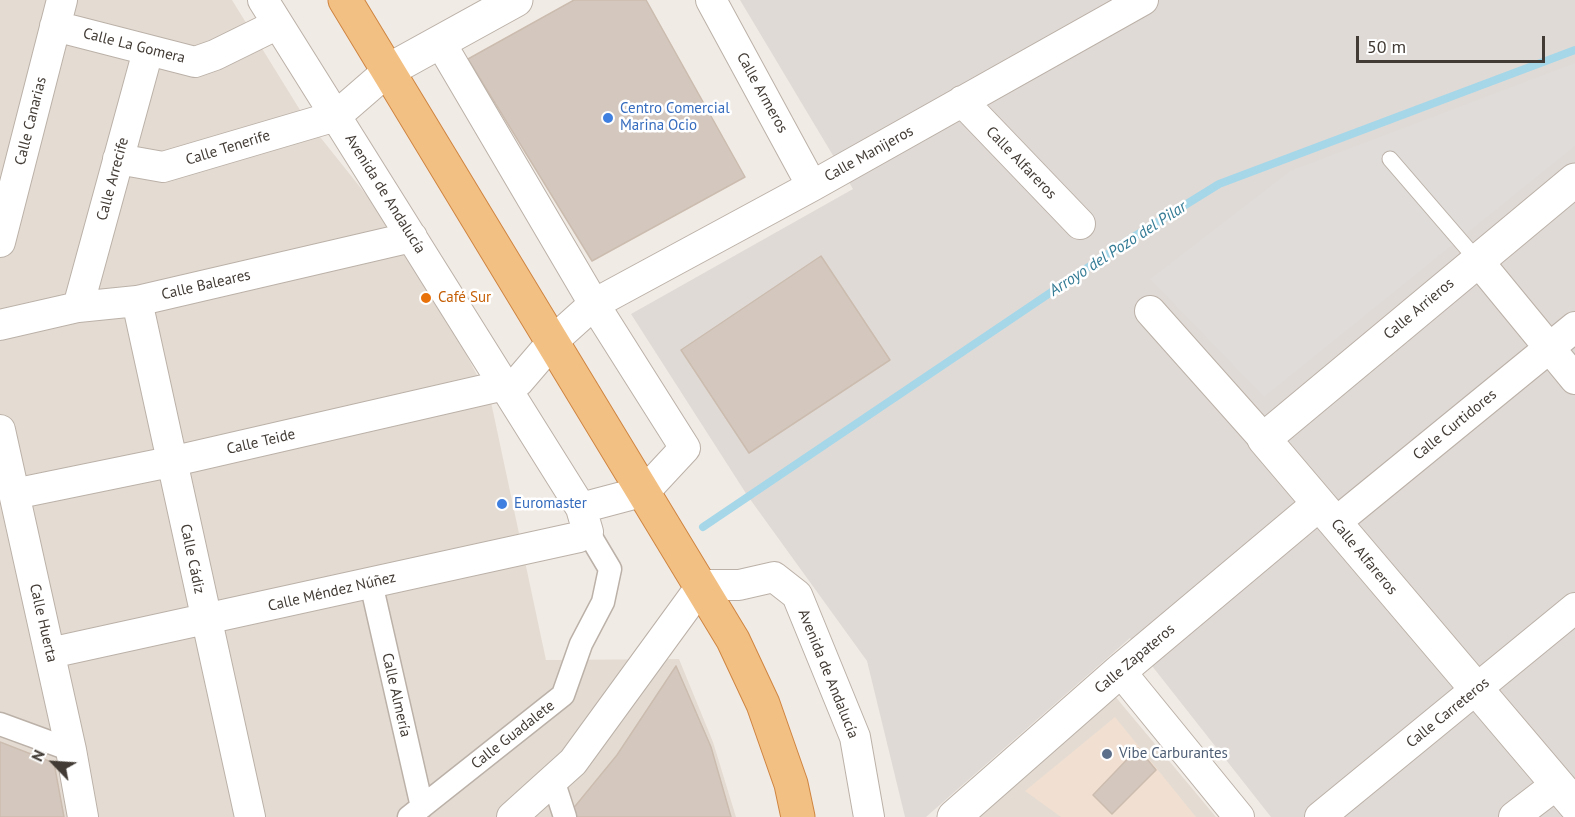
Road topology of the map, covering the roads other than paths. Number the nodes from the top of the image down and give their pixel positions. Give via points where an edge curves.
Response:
1 (345, 0) edge
2 (516, 0) edge
3 (711, 0) edge
4 (1143, 0) edge
5 (271, 12) edge
6 (58, 13) edge
7 (440, 42) junction
8 (148, 51) junction
9 (389, 70) junction
10 (962, 101) junction
11 (336, 116) junction
12 (118, 159) junction
13 (1390, 159) dead end
14 (1575, 180) edge
15 (812, 186) junction
16 (1080, 224) dead end
17 (412, 237) junction
18 (0, 242) edge
19 (1478, 261) junction
20 (137, 301) junction
21 (594, 304) junction
22 (78, 307) junction
23 (1150, 311) dead end
24 (0, 325) edge
25 (1575, 327) edge
26 (554, 340) junction
27 (1549, 348) junction
28 (1575, 379) edge
29 (507, 387) junction
30 (0, 430) edge
31 (1264, 439) junction
32 (170, 462) junction
33 (645, 491) junction
34 (14, 494) junction
35 (1327, 513) junction
36 (585, 520) junction
37 (371, 583) junction
38 (702, 585) junction
39 (1575, 608) edge
40 (205, 621) junction
41 (50, 653) junction
42 (1120, 671) junction
43 (1477, 689) junction
44 (0, 724) edge
45 (71, 750) junction
46 (553, 780) junction
47 (1569, 786) edge
48 (415, 812) edge
49 (83, 817) edge
50 (250, 817) edge
51 (512, 817) edge
52 (565, 817) edge
53 (798, 817) edge
54 (869, 817) edge
55 (954, 817) edge
56 (1239, 817) edge
57 (1320, 817) edge
58 (1514, 817) edge

1 - 9 highway
2 - 7 street
3 - 15 street, Calle Armeros
4 - 10 street, Calle Manijeros
5 - 8 street, Calle La Gomera via 215,55 195,62
5 - 11 street, Avenida de Andalucía
6 - 8 street, Calle La Gomera
6 - 18 street, Calle Canarias
7 - 9 street
7 - 21 street
8 - 12 street, Calle Arrecife
9 - 11 street
9 - 26 highway
10 - 15 street, Calle Manijeros
10 - 16 street, Calle Alfareros
11 - 12 street, Calle Tenerife via 163,167
11 - 17 street, Avenida de Andalucía
12 - 22 street, Calle Arrecife
13 - 19 lane
14 - 19 street, Calle Arrieros
15 - 21 street, Calle Manijeros
17 - 20 street, Calle Baleares
17 - 29 street, Avenida de Andalucía
19 - 27 street
19 - 31 street, Calle Arrieros
20 - 22 street, Calle Baleares
20 - 32 street, Calle Cádiz
21 - 26 street
21 - 33 street via 686,448
22 - 24 street, Calle Baleares
23 - 31 street, Calle Alfareros
25 - 27 street, Calle Curtidores
26 - 29 street via 518,382
26 - 33 highway
27 - 28 street
27 - 35 street, Calle Curtidores
29 - 32 street, Calle Teide
29 - 36 street, Avenida de Andalucía
30 - 34 street, Calle Huerta
31 - 35 street, Calle Alfareros
32 - 34 street, Calle Teide
32 - 40 street, Calle Cádiz
33 - 36 street
33 - 38 highway
34 - 41 street, Calle Huerta
35 - 42 street, Calle Zapateros
35 - 43 street, Calle Alfareros
36 - 37 street, Calle Méndez Núñez via 567,539
36 - 48 street, Calle Guadalete via 610,569 603,602 581,644 563,695
37 - 40 street, Calle Méndez Núñez
37 - 48 street, Calle Almería
38 - 46 street via 573,762
38 - 53 highway via 734,640 763,704 791,784
38 - 54 street, Avenida de Andalucía via 740,585 774,577 797,595 855,737
39 - 43 street, Calle Carreteros
40 - 41 street, Calle Méndez Núñez
40 - 50 street, Calle Cádiz
41 - 45 street, Calle Huerta
42 - 55 street, Calle Zapateros
42 - 56 street
43 - 47 street, Calle Alfareros
43 - 57 street, Calle Carreteros
44 - 45 street
45 - 49 street, Calle Huerta
46 - 51 street
46 - 52 street
47 - 58 street

